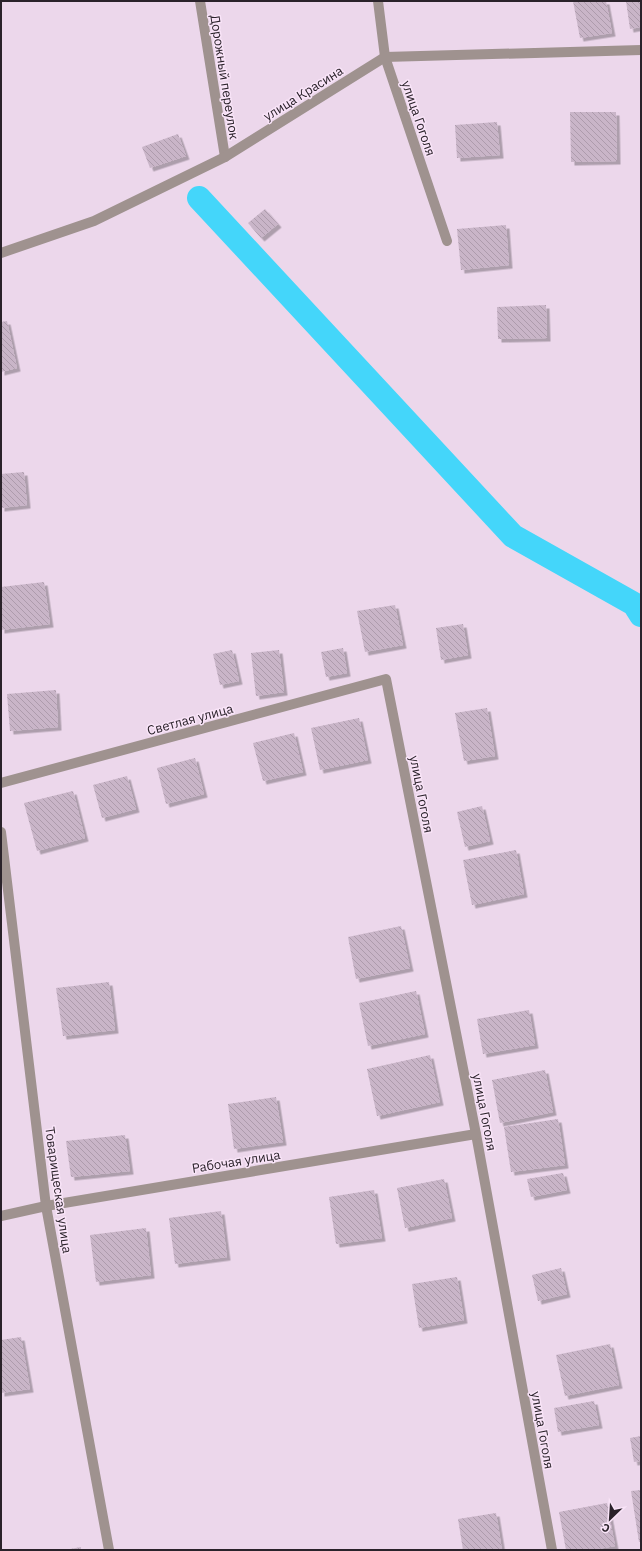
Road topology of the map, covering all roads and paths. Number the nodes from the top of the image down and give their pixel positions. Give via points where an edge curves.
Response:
1 (200, 1) edge
2 (378, 1) edge
3 (641, 50) edge
4 (385, 57) junction
5 (225, 157) junction
6 (447, 241) dead end
7 (1, 253) edge
8 (386, 680) joint
9 (1, 783) edge
10 (1, 832) edge
11 (476, 1134) junction
12 (46, 1206) junction
13 (1, 1216) edge
14 (110, 1550) edge
15 (552, 1550) edge

1 - 5 street, Дорожный переулок
2 - 4 street, улица Гоголя
3 - 4 street
4 - 5 street, улица Красина
4 - 6 street, улица Гоголя
5 - 7 street, улица Красина via 94,221
8 - 9 street, Светлая улица
8 - 11 street, улица Гоголя
10 - 12 street, Товарищеская улица
11 - 12 street, Рабочая улица
11 - 15 street, улица Гоголя
12 - 13 street, Рабочая улица
12 - 14 street, Товарищеская улица

